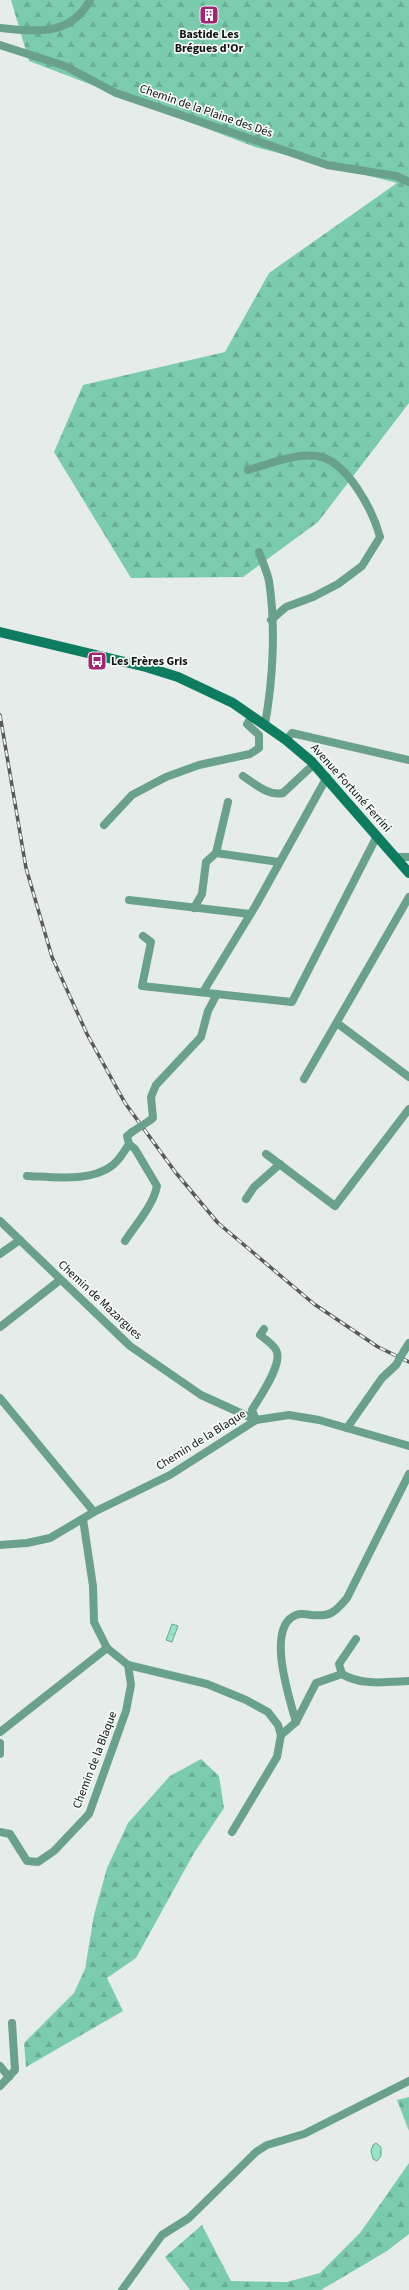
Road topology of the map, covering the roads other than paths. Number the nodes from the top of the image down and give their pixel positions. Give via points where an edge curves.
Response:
1 (90, 0) edge
2 (0, 28) edge
3 (0, 45) edge
4 (409, 182) edge
5 (248, 470) dead end
6 (259, 552) dead end
7 (271, 620) junction
8 (1, 632) edge
9 (252, 716) junction
10 (265, 724) junction
11 (286, 740) junction
12 (409, 760) edge
13 (314, 764) junction
14 (243, 776) dead end
15 (327, 777) junction
16 (228, 802) dead end
17 (104, 825) dead end
18 (377, 836) junction
19 (216, 853) junction
20 (395, 857) junction
21 (409, 857) edge
22 (279, 862) junction
23 (409, 873) edge
24 (409, 897) edge
25 (129, 900) dead end
26 (194, 908) junction
27 (250, 914) junction
28 (143, 936) dead end
29 (203, 992) junction
30 (217, 994) junction
31 (337, 1023) junction
32 (409, 1077) edge
33 (304, 1079) dead end
34 (409, 1109) edge
35 (129, 1144) junction
36 (266, 1154) dead end
37 (280, 1164) junction
38 (27, 1176) dead end
39 (246, 1199) dead end
40 (0, 1221) edge
41 (20, 1240) junction
42 (126, 1241) dead end
43 (0, 1254) edge
44 (60, 1280) junction
45 (0, 1327) edge
46 (264, 1328) dead end
47 (409, 1343) edge
48 (0, 1398) edge
49 (256, 1420) junction
50 (347, 1428) junction
51 (409, 1446) edge
52 (409, 1474) edge
53 (94, 1512) junction
54 (83, 1519) junction
55 (0, 1545) edge
56 (356, 1639) dead end
57 (107, 1648) junction
58 (128, 1665) junction
59 (342, 1674) junction
60 (409, 1681) edge
61 (296, 1722) junction
62 (0, 1732) edge
63 (281, 1735) junction
64 (0, 1743) edge
65 (0, 1754) edge
66 (0, 1832) edge
67 (232, 1832) dead end
68 (12, 2023) dead end
69 (0, 2066) edge
70 (10, 2077) junction
71 (409, 2081) edge
72 (0, 2086) edge
73 (122, 2290) edge

1 - 2 street via 73,22 60,27 36,31
3 - 4 street, Chemin de la Plaine des Dés via 65,66 116,93 327,165 396,176
5 - 7 street via 289,459 317,456 334,462 348,476 374,517 380,537 362,566 338,584 314,597 286,607
6 - 7 street via 268,580
7 - 10 street via 271,692
8 - 9 main road, Avenue Fortuné Ferrini via 178,677 206,689
9 - 10 main road, Avenue Fortuné Ferrini
9 - 17 street via 247,724 259,735 259,748 250,754 199,765 166,777 132,795
10 - 11 main road, Avenue Fortuné Ferrini
11 - 12 street via 292,733
11 - 13 main road, Avenue Fortuné Ferrini
13 - 14 street via 283,793 266,791
13 - 15 main road, Avenue Fortuné Ferrini
15 - 18 main road, Avenue Fortuné Ferrini
15 - 22 street
16 - 19 street
18 - 20 main road, Avenue Fortuné Ferrini
18 - 30 street via 292,1002
19 - 22 street
19 - 26 street via 206,862 202,894
20 - 21 street
20 - 23 main road, Avenue Fortuné Ferrini
22 - 27 street
24 - 31 street
25 - 26 street
26 - 27 street
27 - 29 street
28 - 29 street via 151,942 142,986
29 - 30 street
30 - 35 street, bridge via 208,1011 201,1037 156,1085 150,1097 153,1118 127,1136
31 - 32 street
31 - 33 street
34 - 37 street via 335,1206
35 - 38 street via 116,1162 105,1170 84,1176
35 - 42 street via 135,1148 157,1186 154,1199
36 - 37 street
37 - 39 street via 254,1187
40 - 41 street, Chemin de Mazargues
41 - 43 street
41 - 44 street, Chemin de Mazargues
44 - 45 street
44 - 49 street, Chemin de Mazargues via 130,1346 201,1395
46 - 49 street via 260,1335 276,1349 278,1356 269,1383 252,1410
47 - 50 street, bridge via 396,1365 382,1378
48 - 53 street
49 - 50 street, Chemin de la Blaque via 289,1415
49 - 53 street, Chemin de la Blaque via 170,1476
50 - 51 street, Chemin de la Blaque
52 - 61 street via 347,1598 334,1612 324,1616 295,1615 286,1622 280,1647 281,1663
53 - 54 street, Chemin de la Blaque
54 - 55 street, Chemin de la Blaque via 50,1538
54 - 57 street via 93,1586 94,1622
56 - 59 street via 339,1664
57 - 58 street
57 - 62 street
58 - 63 street via 207,1684 246,1700 268,1712 278,1725
58 - 66 street, Chemin de la Blaque via 131,1685 126,1711 89,1814 54,1851 38,1862 27,1861 10,1834
59 - 60 street via 350,1680 364,1682
59 - 61 street via 316,1683
61 - 63 street
63 - 67 street via 277,1757
64 - 65 street
68 - 70 street via 15,2070
69 - 70 street
70 - 72 street
71 - 73 street via 304,2134 267,2145 256,2152 189,2218 162,2236

